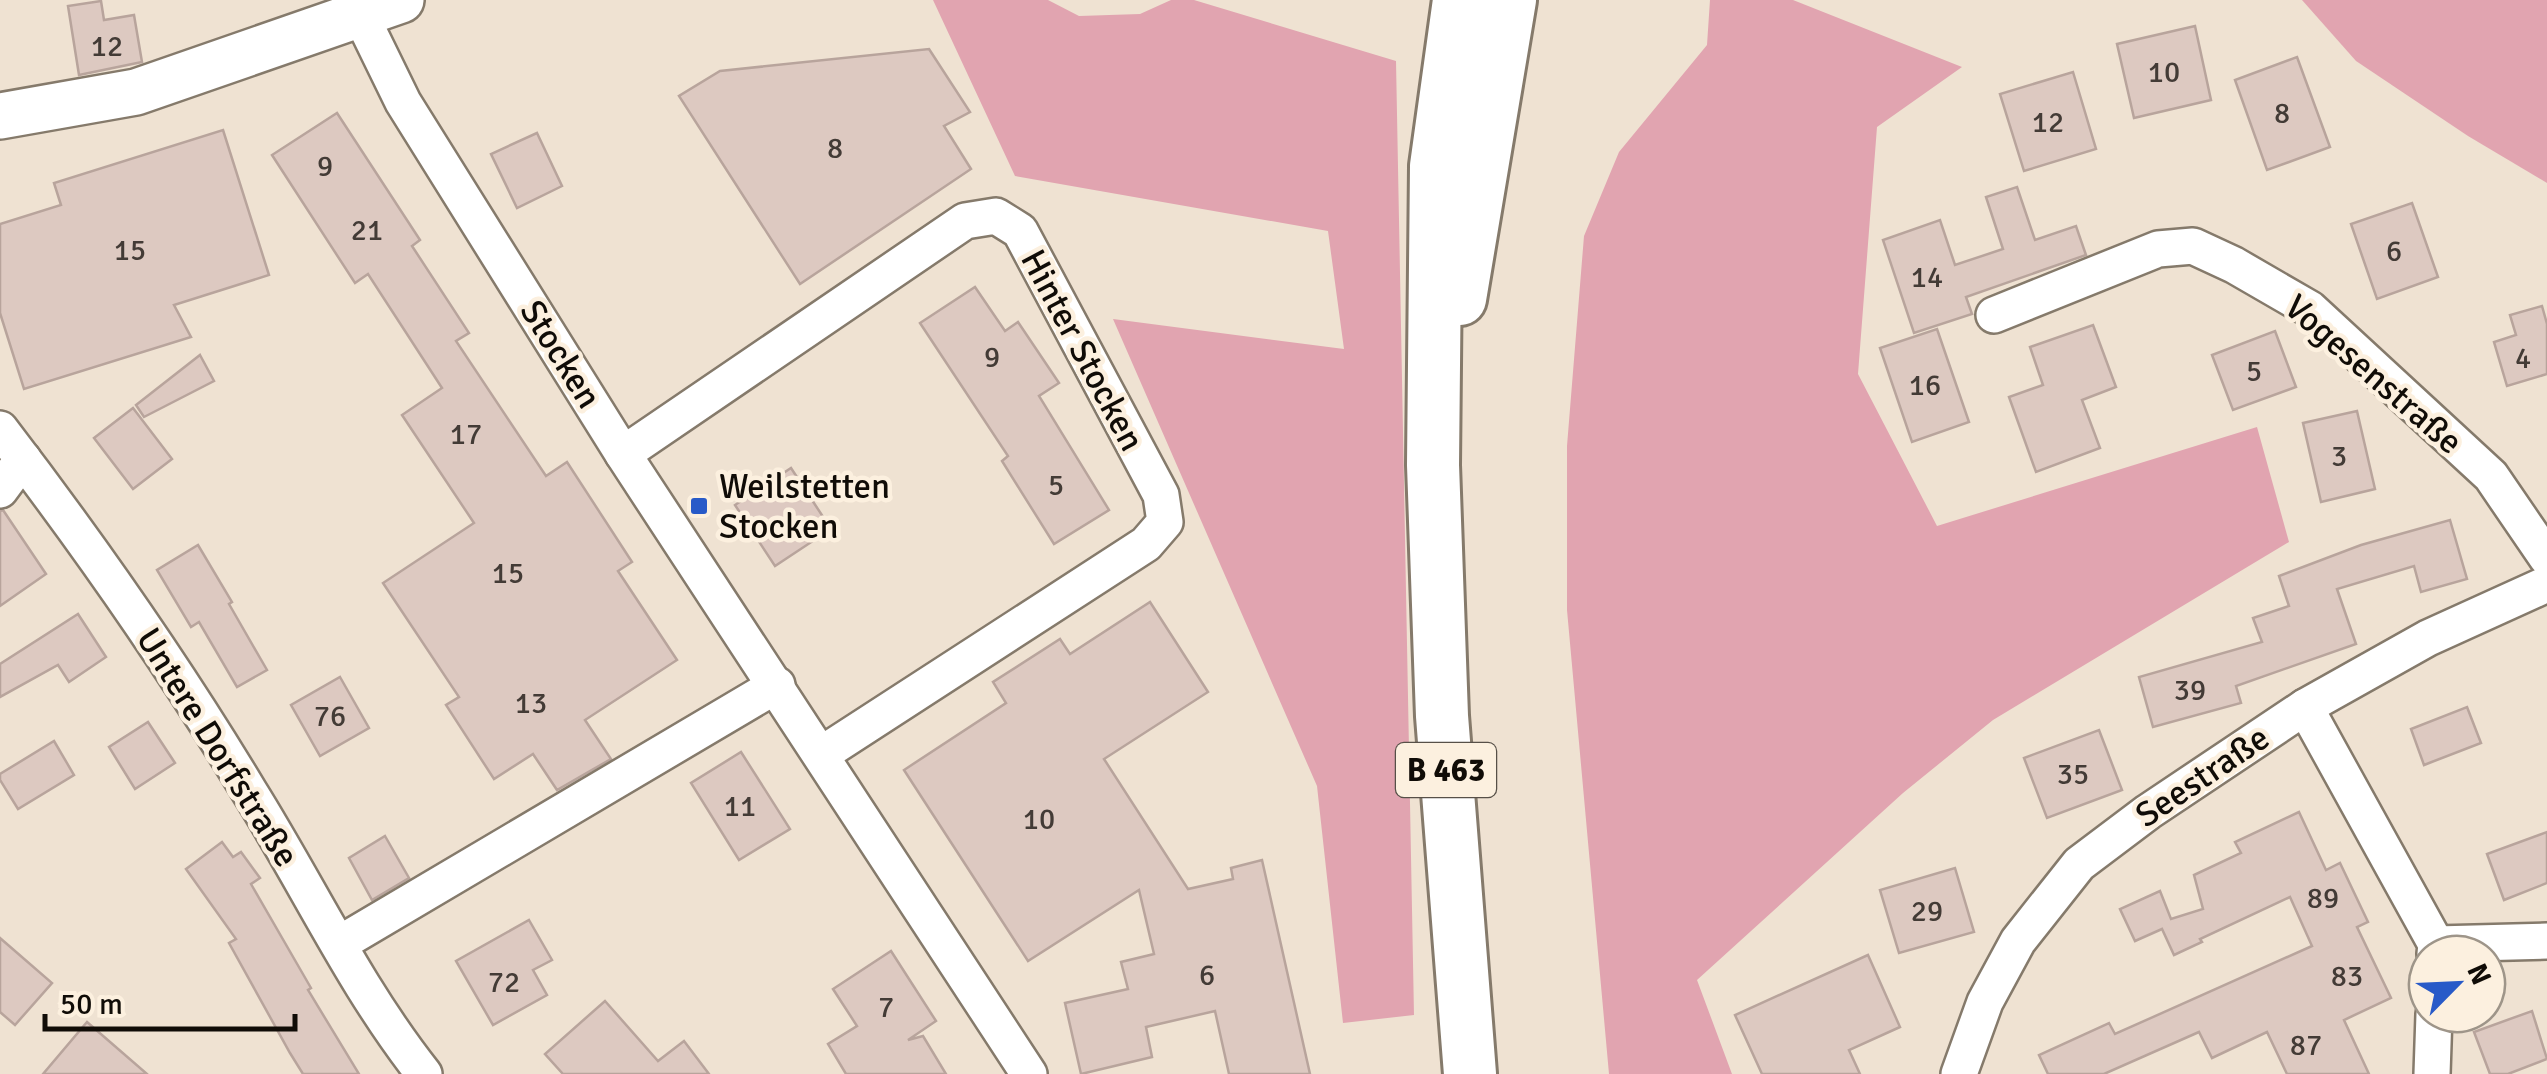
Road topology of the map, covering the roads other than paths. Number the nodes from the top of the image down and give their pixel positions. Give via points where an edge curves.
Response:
1 (381, 7) edge
2 (1483, 7) edge
3 (0, 116) edge
4 (1994, 315) dead end
5 (0, 429) edge
6 (623, 454) junction
7 (24, 460) junction
8 (0, 490) edge
9 (2547, 558) edge
10 (2547, 584) edge
11 (777, 685) junction
12 (2304, 708) junction
13 (822, 754) junction
14 (2427, 934) edge
15 (2547, 941) edge
16 (339, 944) junction
17 (2507, 944) edge
18 (2433, 1034) edge
19 (424, 1074) edge
20 (1028, 1074) edge
21 (1470, 1074) edge
22 (1959, 1074) edge
23 (2432, 1074) edge

1 - 3 main road via 136,92
1 - 6 street, Stocken via 402,102
2 - 21 highway, B 463 via 1432,465 1442,716
4 - 9 street, Vogesenstraße via 2158,250 2193,246 2310,309 2491,476
5 - 7 street, Untere Dorfstraße
6 - 11 street, Stocken
6 - 13 street, Hinter Stocken via 966,222 996,216 1020,232 1161,495 1165,522 1146,544
7 - 8 street
7 - 16 street, Untere Dorfstraße via 92,549 249,790
10 - 12 street, Seestraße via 2428,638
11 - 13 street, Stocken
11 - 16 street
12 - 14 street
12 - 22 street, Seestraße via 2079,864 2018,941 1985,1002
13 - 20 street, Stocken
15 - 17 street
16 - 19 street, Untere Dorfstraße via 385,1025
18 - 23 street

